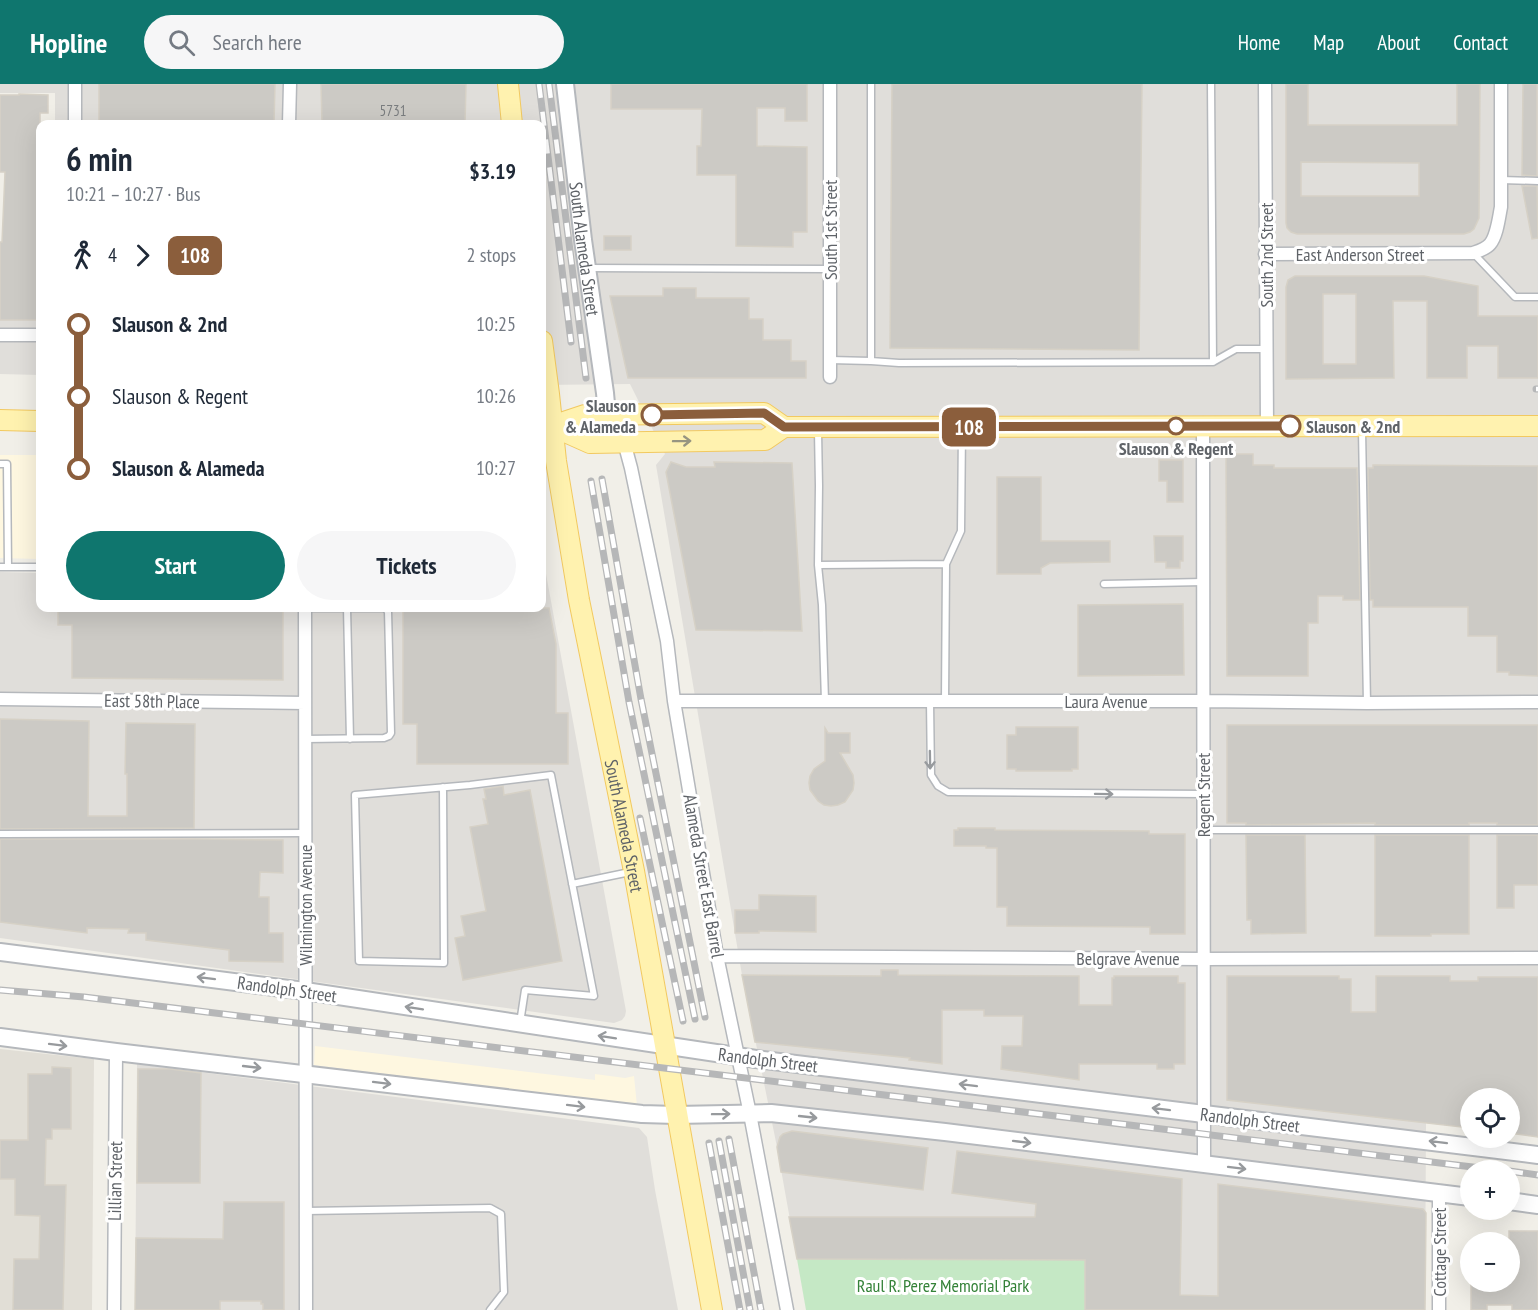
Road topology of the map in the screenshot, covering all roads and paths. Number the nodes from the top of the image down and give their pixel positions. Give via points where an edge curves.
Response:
1 (75, 84) edge
2 (290, 84) edge
3 (508, 84) edge
4 (565, 84) edge
5 (830, 84) edge
6 (871, 84) edge
7 (1211, 84) edge
8 (1265, 84) edge
9 (1501, 84) edge
10 (75, 120) edge
11 (289, 120) edge
12 (512, 120) edge
13 (1501, 180) junction
14 (1538, 181) edge
15 (1265, 254) junction
16 (1473, 254) junction
17 (587, 268) junction
18 (831, 269) junction
19 (1538, 297) edge
20 (0, 335) edge
21 (36, 335) edge
22 (1266, 349) junction
23 (830, 360) junction
24 (871, 361) junction
25 (1213, 362) junction
26 (830, 377) dead end
27 (546, 409) edge
28 (607, 415) junction
29 (0, 420) edge
30 (36, 421) edge
31 (547, 426) edge
32 (1203, 426) junction
33 (1266, 426) junction
34 (1362, 426) junction
35 (1538, 426) edge
36 (784, 427) junction
37 (818, 427) junction
38 (962, 427) junction
39 (624, 442) junction
40 (0, 464) edge
41 (946, 564) junction
42 (818, 565) junction
43 (4, 567) edge
44 (36, 567) edge
45 (1203, 582) junction
46 (1104, 584) dead end
47 (305, 612) edge
48 (347, 612) edge
49 (388, 612) edge
50 (0, 699) edge
51 (674, 701) junction
52 (825, 701) junction
53 (945, 701) junction
54 (1203, 701) junction
55 (930, 702) junction
56 (1538, 702) edge
57 (305, 703) junction
58 (1366, 703) junction
59 (305, 739) junction
60 (350, 739) junction
61 (443, 787) junction
62 (1203, 794) junction
63 (1203, 830) junction
64 (1538, 830) edge
65 (305, 833) junction
66 (0, 834) edge
67 (634, 871) junction
68 (572, 884) junction
69 (0, 952) edge
70 (717, 956) junction
71 (1203, 958) junction
72 (1538, 958) edge
73 (305, 991) junction
74 (520, 1024) junction
75 (0, 1037) edge
76 (665, 1046) junction
77 (116, 1052) junction
78 (738, 1057) junction
79 (305, 1073) junction
80 (750, 1114) junction
81 (1203, 1114) junction
82 (676, 1115) junction
83 (1538, 1155) edge
84 (1204, 1164) junction
85 (1440, 1193) junction
86 (1460, 1196) edge
87 (1520, 1203) edge
88 (1538, 1205) edge
89 (306, 1210) junction
90 (114, 1310) edge
91 (306, 1310) edge
92 (489, 1310) edge
93 (712, 1310) edge
94 (787, 1310) edge
95 (1439, 1310) edge

1 - 10 street
2 - 11 street
3 - 12 main road
4 - 17 street, South Alameda Street
5 - 18 street, South 1st Street
6 - 24 lane
7 - 25 lane
8 - 15 street, South 2nd Street
9 - 13 street
13 - 14 lane
13 - 16 street via 1499,221 1490,244
15 - 16 street, East Anderson Street
15 - 22 street, South 2nd Street
16 - 19 lane via 1515,297
17 - 18 lane
17 - 28 street, South Alameda Street
18 - 23 street, South 1st Street
20 - 21 street
22 - 25 lane via 1236,349
22 - 33 street, South 2nd Street
23 - 24 lane
23 - 26 street, South 1st Street
24 - 25 lane
27 - 31 main road, South Alameda Street
28 - 31 main road
28 - 36 main road via 764,413
29 - 30 main road
31 - 39 main road via 590,442
31 - 67 main road, South Alameda Street
32 - 33 main road
32 - 38 main road
32 - 45 street, Regent Street
33 - 34 main road
34 - 35 main road
34 - 58 lane
36 - 37 main road
39 -> 36 main road via 765,440
37 - 38 main road
37 - 42 lane
38 - 41 lane via 961,531
39 - 51 street, Alameda Street East Barrel via 667,641
40 - 43 lane via 8,464
41 - 42 lane
41 - 53 lane
42 - 52 lane
43 - 44 lane
45 - 46 lane
45 - 54 street, Regent Street
47 - 57 street, Wilmington Avenue
48 - 60 lane
49 - 60 lane via 390,733 384,738
50 - 57 street, East 58th Place
51 - 52 street, Laura Avenue
51 - 70 street, Alameda Street East Barrel
52 - 55 street, Laura Avenue
53 - 54 street, Laura Avenue
53 - 55 street, Laura Avenue
54 - 58 street, Laura Avenue
54 - 62 street, Regent Street
55 -> 62 lane via 931,775 948,792
56 - 58 street, Laura Avenue
57 - 59 street, Wilmington Avenue
59 - 60 lane
59 - 65 street, Wilmington Avenue
61 - 61 lane via 355,795 359,961 444,963
61 - 68 lane via 551,775
62 - 63 street, Regent Street
63 - 64 lane
63 - 71 street, Regent Street
65 - 66 lane
65 - 73 street, Wilmington Avenue
67 - 68 lane
67 - 76 main road, South Alameda Street
68 - 74 lane via 594,996 525,990
73 -> 69 street, Randolph Street
70 - 71 street, Belgrave Avenue
70 - 78 street, Alameda Street East Barrel
71 - 72 street, Belgrave Avenue
71 - 81 street, Regent Street
74 -> 73 street, Randolph Street
73 - 79 street, Wilmington Avenue
76 -> 74 street, Randolph Street
75 -> 77 street
76 - 78 street, Randolph Street
76 - 82 main road, South Alameda Street
77 -> 79 street
77 - 90 street, Lillian Street
78 - 80 street, Alameda Street East Barrel
81 -> 78 street, Randolph Street
79 -> 82 street
79 - 89 street, Wilmington Avenue
82 -> 80 street
80 -> 84 street via 945,1132
80 - 94 street, Alameda Street East Barrel
83 -> 81 street, Randolph Street
81 - 84 street, Regent Street
82 - 93 main road, South Alameda Street
84 -> 85 street
85 - 86 street
85 - 95 street, Cottage Street
87 - 88 street
89 - 91 street, Wilmington Avenue
89 - 92 lane via 490,1208 501,1214 504,1292

